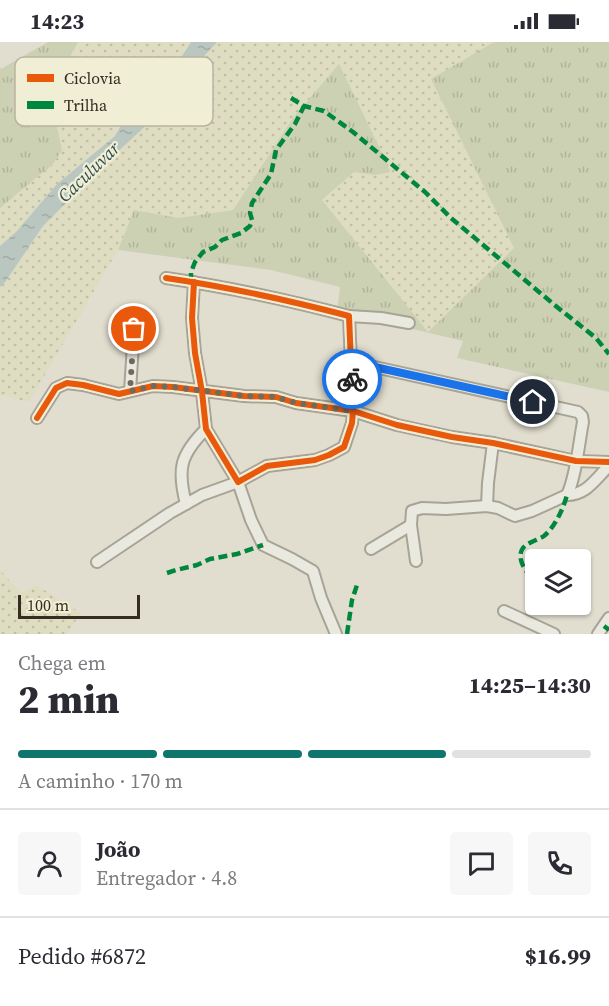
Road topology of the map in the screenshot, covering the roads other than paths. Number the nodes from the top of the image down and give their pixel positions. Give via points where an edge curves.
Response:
1 (166, 278) dead end
2 (194, 282) junction
3 (349, 316) junction
4 (409, 323) dead end
5 (134, 329) dead end
6 (352, 362) junction
7 (130, 391) junction
8 (202, 392) junction
9 (353, 411) junction
10 (37, 418) dead end
11 (206, 429) junction
12 (493, 443) junction
13 (576, 461) junction
14 (609, 464) edge
15 (238, 482) junction
16 (567, 495) junction
17 (186, 504) junction
18 (487, 506) junction
19 (411, 525) junction
20 (371, 549) dead end
21 (416, 561) dead end
22 (97, 562) dead end
23 (504, 611) dead end
24 (609, 618) edge
25 (336, 634) edge
26 (554, 634) edge
27 (598, 634) edge

1 - 2 street
2 - 3 street
2 - 8 street via 192,318
3 - 4 street
3 - 6 street
5 - 7 street
6 - 9 street
6 - 13 street via 578,412 583,422
7 - 8 street via 153,386
7 - 10 street via 119,394 68,383 56,388
8 - 9 street via 276,397
8 - 11 street
9 - 12 street via 397,425
9 - 15 street via 344,447 315,460 267,466
11 - 15 street
11 - 17 street via 193,441 181,470
12 - 13 street
12 - 18 street
13 - 14 street
13 - 16 street
14 - 16 street via 591,486
15 - 17 street
15 - 25 street via 263,545 313,571
16 - 18 street via 514,516
17 - 22 street
18 - 19 street via 417,509 412,511
19 - 20 street
19 - 21 street
23 - 26 street
24 - 27 street

